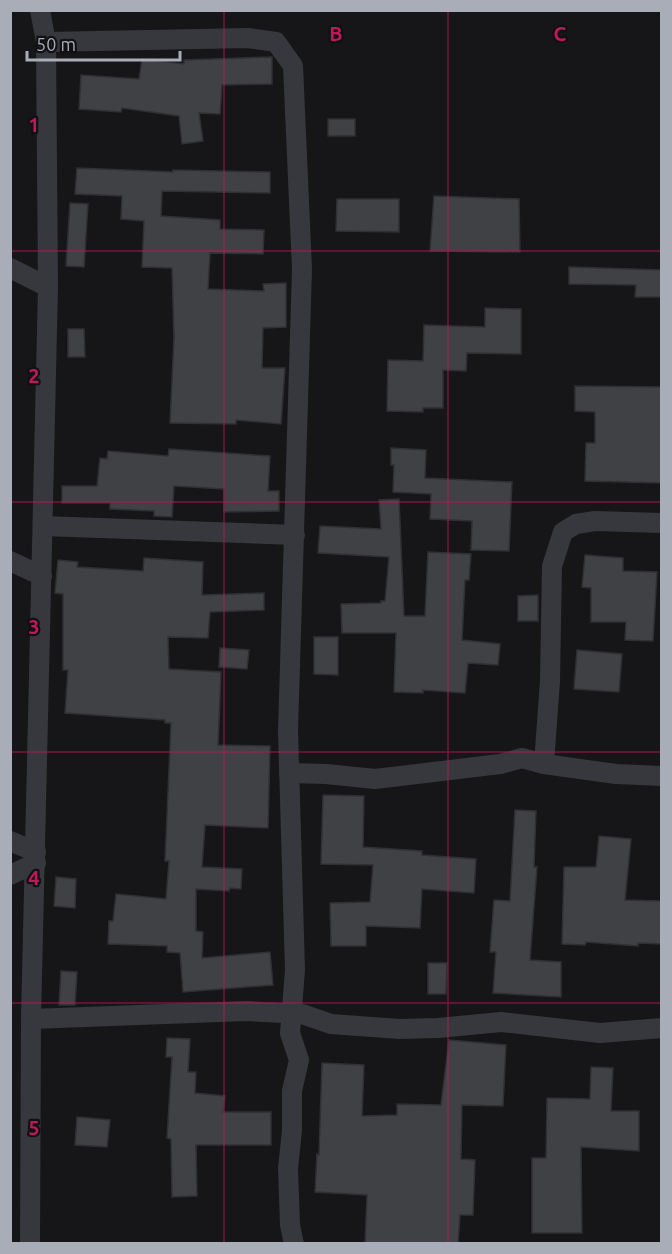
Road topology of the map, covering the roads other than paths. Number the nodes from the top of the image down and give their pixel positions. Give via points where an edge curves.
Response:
1 (40, 10) edge
2 (46, 42) junction
3 (10, 268) edge
4 (48, 287) junction
5 (662, 523) edge
6 (43, 526) junction
7 (295, 535) junction
8 (10, 561) edge
9 (42, 576) junction
10 (544, 764) junction
11 (289, 773) junction
12 (662, 776) edge
13 (10, 841) edge
14 (36, 858) junction
15 (10, 875) edge
16 (291, 1014) junction
17 (31, 1019) junction
18 (662, 1028) edge
19 (30, 1244) edge
20 (294, 1244) edge

1 - 2 street
2 - 4 street
2 - 7 street via 248,38 276,42 293,66 302,269
3 - 4 street
4 - 6 street
5 - 10 street via 595,521 576,524 563,532 552,566
6 - 7 street
6 - 9 street
7 - 11 street
8 - 9 street
9 - 14 street
10 - 11 street via 522,758 375,779
10 - 12 street
11 - 16 street via 295,970
13 - 14 street
14 - 15 street
14 - 17 street
16 - 17 street via 246,1011
16 - 18 street via 331,1024 400,1029 501,1022 600,1033
16 - 20 street via 290,1033 299,1060 292,1091 288,1168
17 - 19 street

